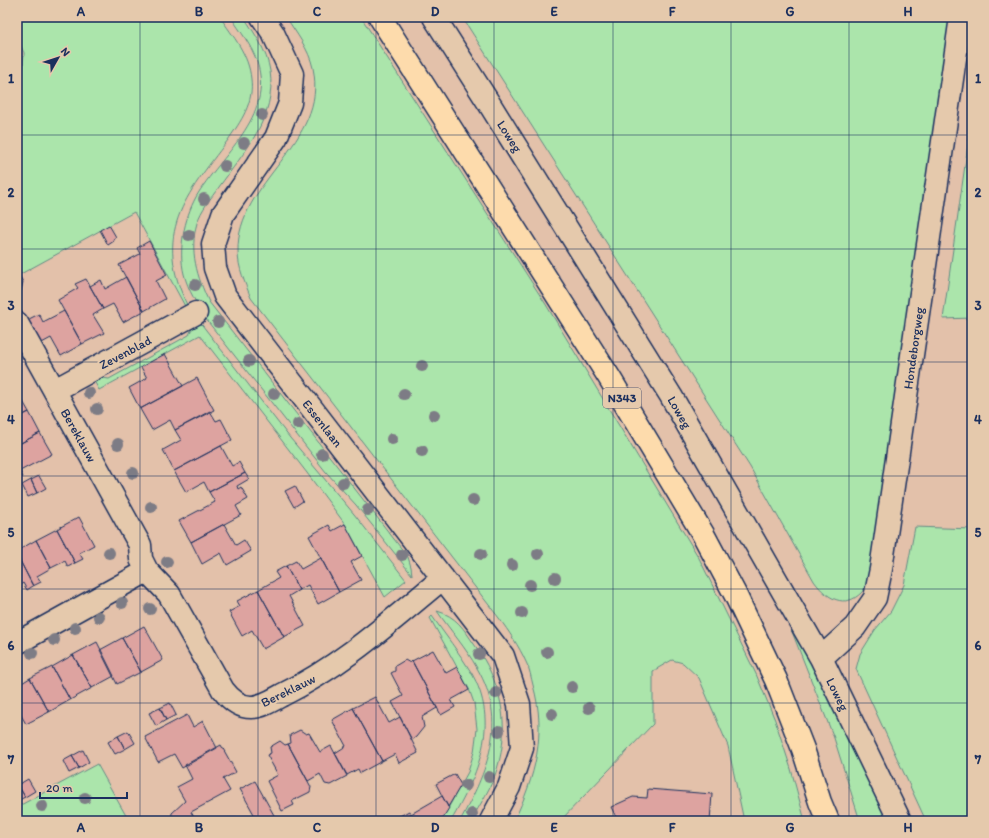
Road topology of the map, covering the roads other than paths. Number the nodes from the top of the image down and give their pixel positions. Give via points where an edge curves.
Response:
1 (262, 17) edge
2 (380, 17) edge
3 (434, 17) edge
4 (961, 17) edge
5 (196, 313) dead end
6 (17, 323) edge
7 (54, 390) junction
8 (147, 572) junction
9 (442, 578) junction
10 (17, 643) edge
11 (821, 658) junction
12 (822, 815) edge
13 (491, 821) edge
14 (900, 821) edge

1 - 9 street, Essenlaan via 273,33 292,74 290,103 276,138 223,214 213,244 215,268 225,296
2 - 12 main road, N343 via 609,377 703,534 776,680 803,749
3 - 11 street, Loweg via 667,389
4 - 11 street, Hondeborgweg via 875,598 855,627
5 - 7 street, Zevenblad
6 - 7 street, Bereklauw
7 - 8 street, Bereklauw via 140,545 141,559
8 - 9 street, Bereklauw via 169,594 227,696 239,705 251,707 266,703 307,683 344,658
8 - 10 street
9 - 13 street, Essenlaan via 503,656 519,704 522,748 509,787
11 - 14 street, Loweg

